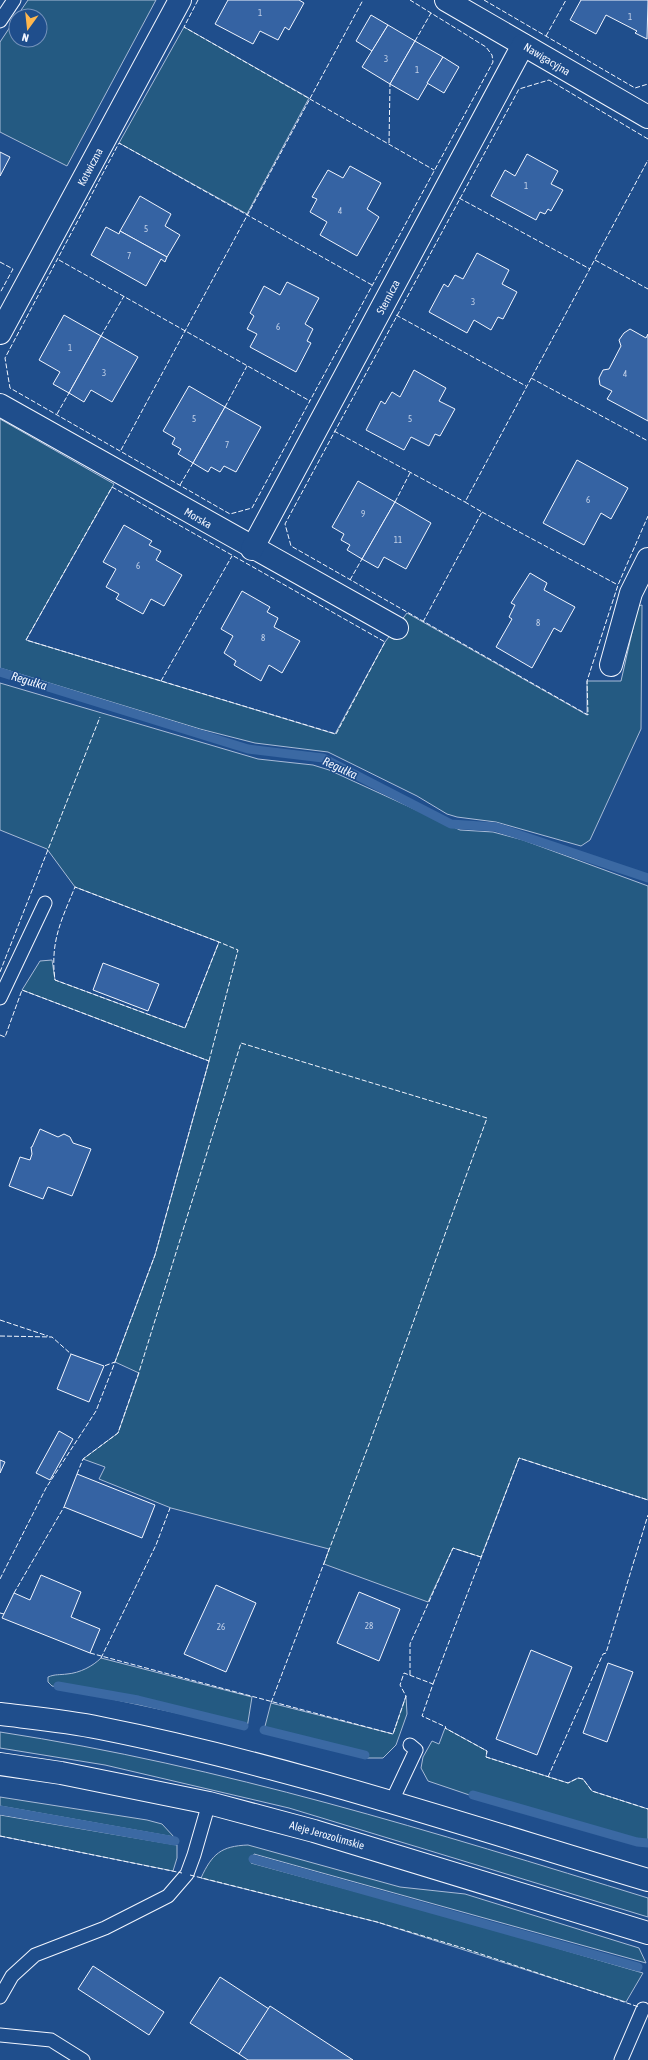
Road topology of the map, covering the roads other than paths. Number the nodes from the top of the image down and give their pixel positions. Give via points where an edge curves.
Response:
1 (14, 0) edge
2 (180, 0) edge
3 (446, 0) edge
4 (0, 21) edge
5 (523, 45) junction
6 (648, 117) edge
7 (0, 333) edge
8 (0, 405) edge
9 (252, 548) junction
10 (648, 559) edge
11 (396, 628) dead end
12 (611, 665) dead end
13 (45, 903) dead end
14 (0, 998) edge
15 (0, 1714) edge
16 (410, 1746) dead end
17 (0, 1764) edge
18 (209, 1803) junction
19 (391, 1803) junction
20 (648, 1880) edge
21 (648, 1933) edge
22 (0, 1997) edge
23 (643, 2009) dead end
24 (0, 2035) edge
25 (83, 2060) edge
26 (621, 2060) edge

1 - 4 lane
2 - 7 street, Kotwiczna
3 - 5 street, Nawigacyjna
5 - 6 street, Nawigacyjna
5 - 9 street, Sternicza
8 - 9 street, Morska
9 - 11 street, Morska
10 - 12 street via 631,593
13 - 14 lane
15 - 19 street via 99,1728 209,1752
16 - 19 lane via 416,1750
17 - 18 street, Aleje Jerozolimskie via 61,1773
18 - 21 street, Aleje Jerozolimskie via 322,1833
18 - 22 lane via 187,1874 168,1896 105,1928 35,1955 12,1976
19 - 20 street
23 - 26 lane
24 - 25 lane via 51,2040

